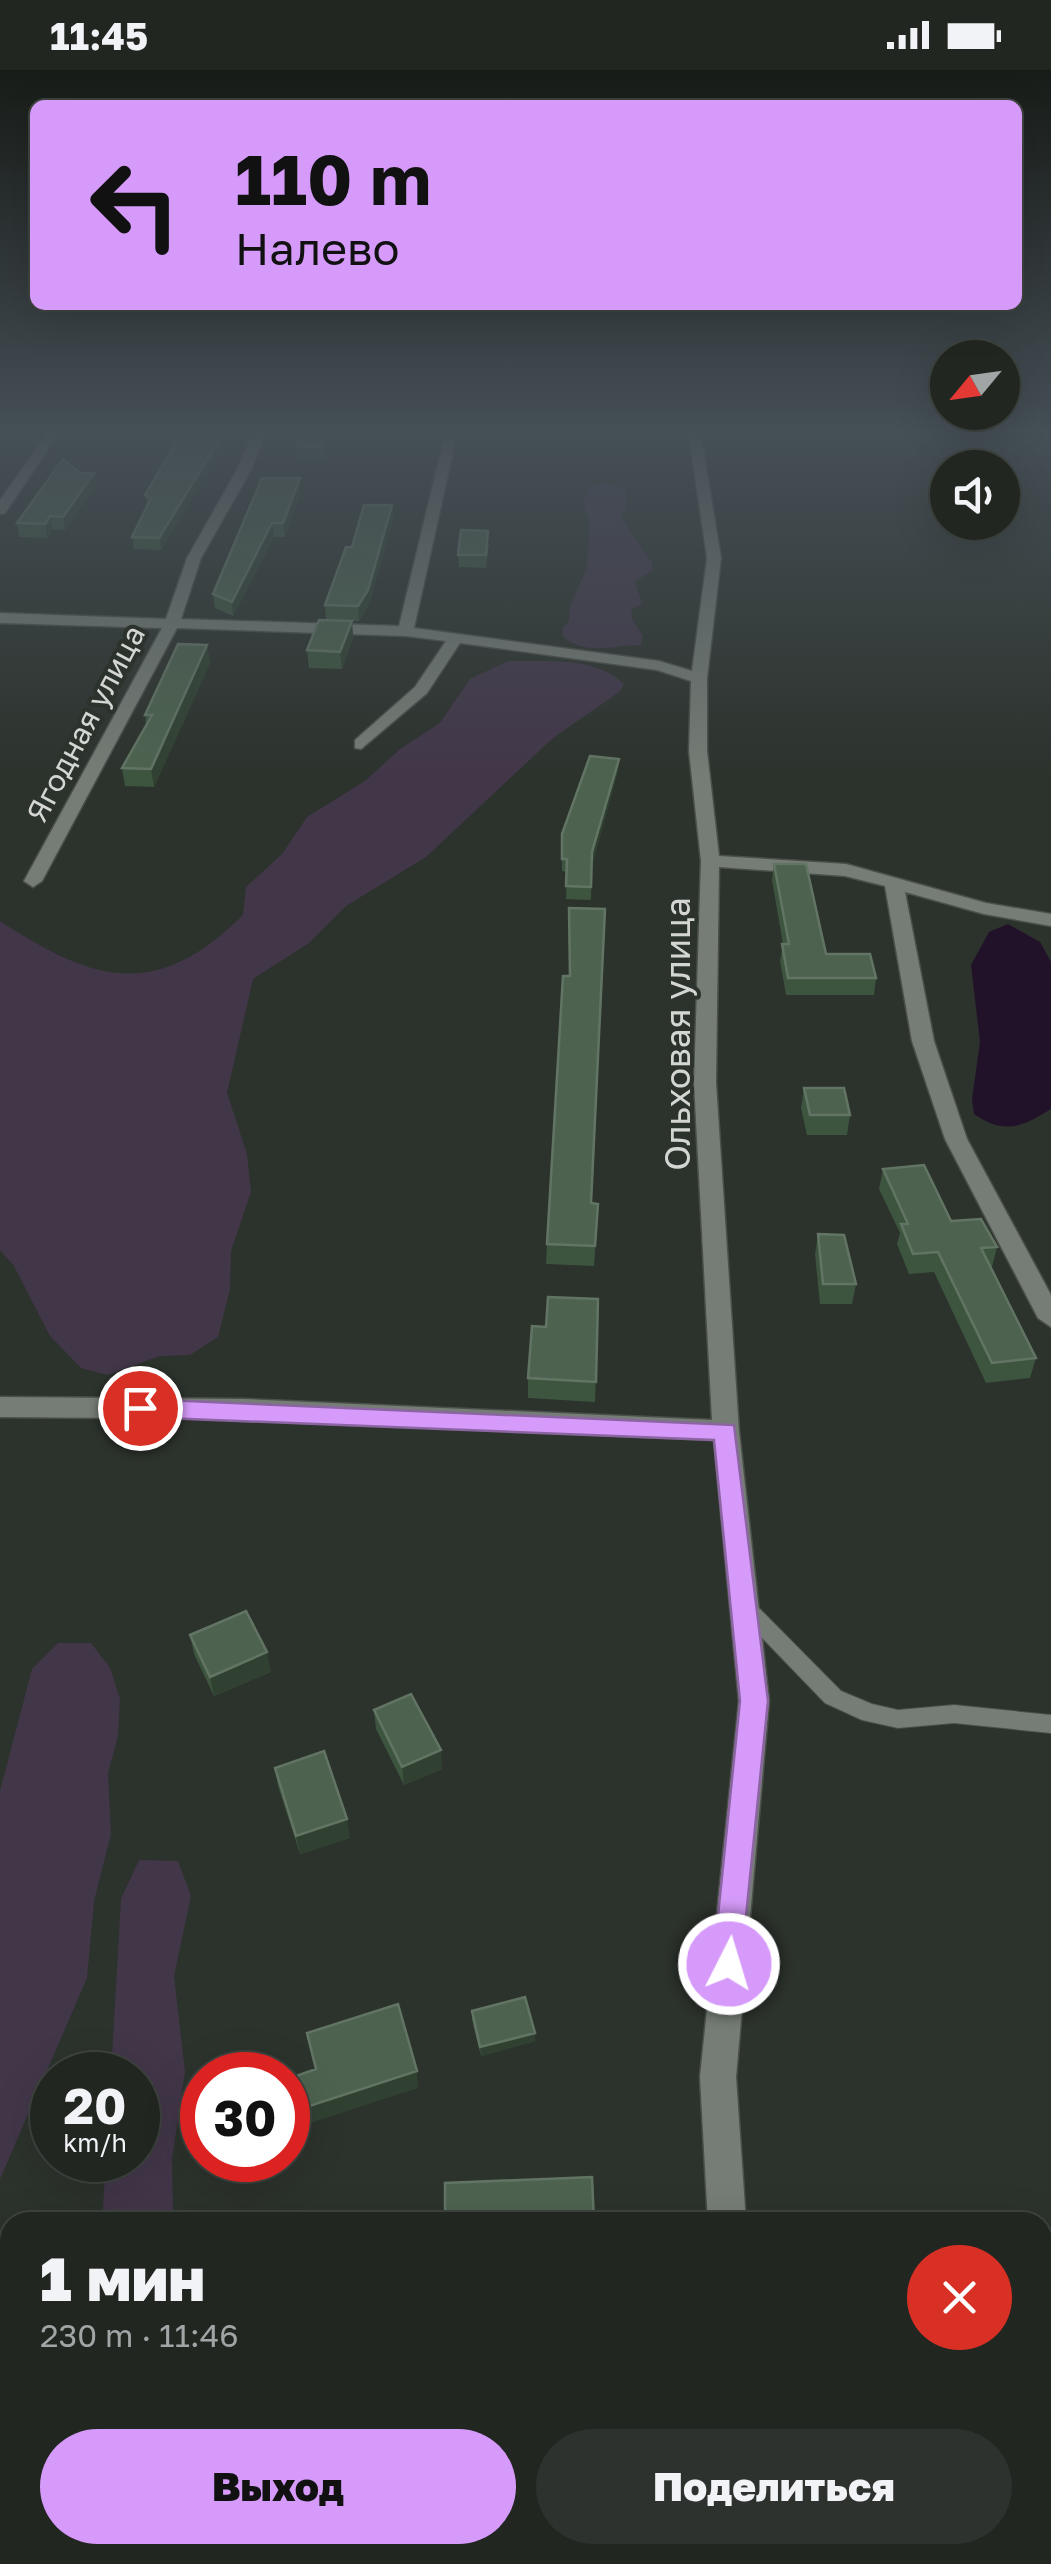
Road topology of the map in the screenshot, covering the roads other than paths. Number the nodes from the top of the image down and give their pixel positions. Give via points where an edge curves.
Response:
1 (201, 545) edge
2 (426, 545) edge
3 (712, 545) edge
4 (0, 618) edge
5 (172, 623) junction
6 (406, 631) junction
7 (456, 637) junction
8 (699, 678) junction
9 (361, 744) dead end
10 (710, 860) junction
11 (33, 881) dead end
12 (894, 886) junction
13 (1051, 920) edge
14 (1051, 1318) edge
15 (0, 1407) edge
16 (726, 1432) junction
17 (746, 1608) junction
18 (1051, 1724) edge
19 (726, 2212) edge

1 - 5 street, Ягодная улица
2 - 6 street
3 - 8 street, Ольховая улица
4 - 5 street
5 - 6 street
5 - 11 street, Ягодная улица
6 - 7 street
7 - 8 street via 659,666
7 - 9 street via 421,690
8 - 10 street, Ольховая улица via 698,751
10 - 12 street via 846,870
10 - 16 street, Ольховая улица via 706,1083
12 - 13 street
12 - 14 street via 923,1041 956,1139
15 - 16 street via 244,1410
16 - 17 street, Ольховая улица
17 - 18 lane via 833,1697 870,1712 898,1720 954,1714
17 - 19 street, Ольховая улица via 754,1701 718,2077

